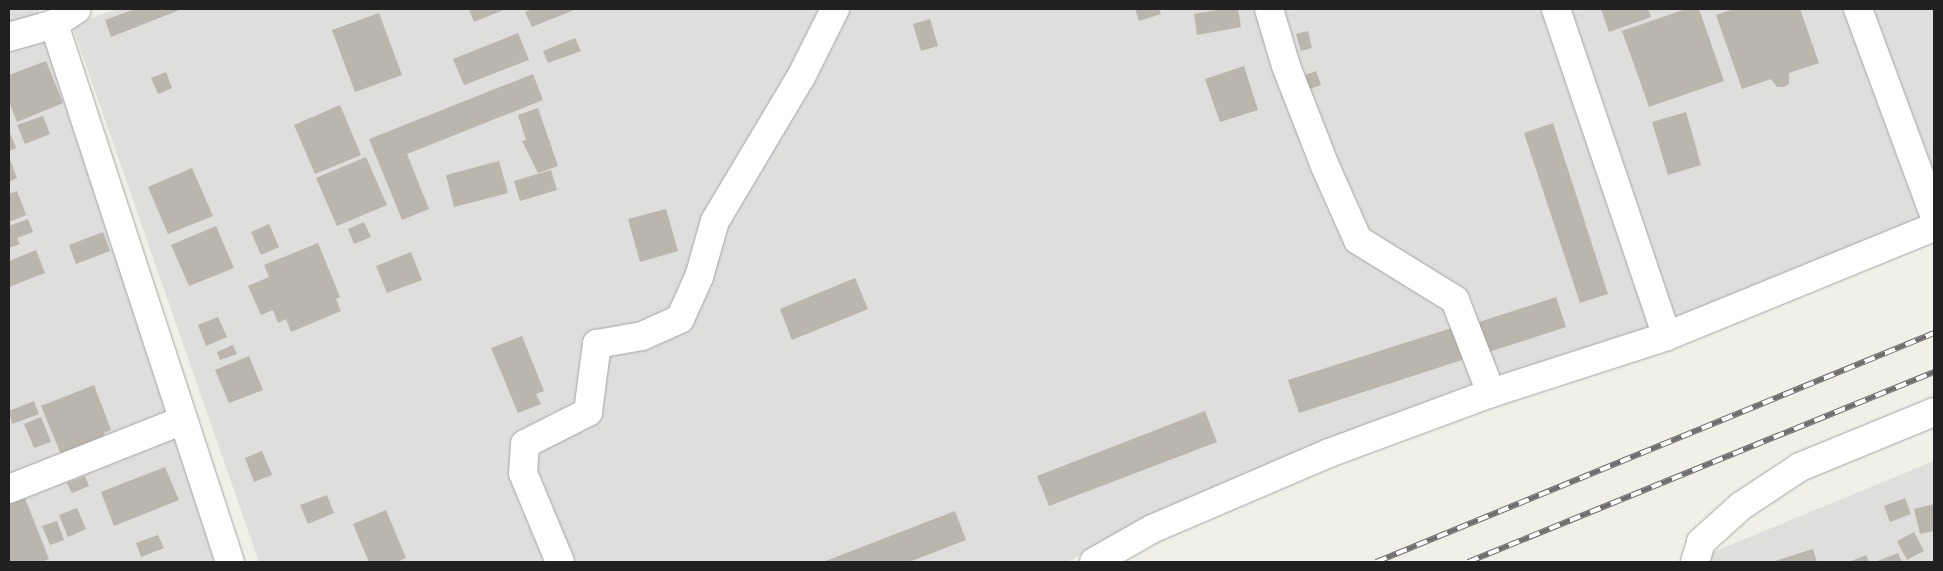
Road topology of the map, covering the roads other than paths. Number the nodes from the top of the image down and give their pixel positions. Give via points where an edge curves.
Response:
1 (77, 9) edge
2 (835, 9) edge
3 (1269, 9) edge
4 (1556, 9) edge
5 (1858, 9) edge
6 (54, 24) junction
7 (9, 37) edge
8 (1934, 215) edge
9 (1934, 227) edge
10 (1667, 336) junction
11 (1491, 393) junction
12 (1934, 412) edge
13 (184, 420) junction
14 (9, 489) edge
15 (230, 562) edge
16 (560, 562) edge
17 (1094, 562) edge
18 (1695, 562) edge

1 - 6 street
2 - 16 street via 800,77 715,221 699,276 680,319 642,336 597,344 588,412 525,444 524,473
3 - 11 street via 1286,66 1358,240 1455,300
4 - 10 street
5 - 8 street
6 - 7 street
6 - 13 street
9 - 10 street
10 - 11 street
11 - 17 street via 1329,454 1152,529
12 - 18 street via 1800,467 1741,506 1701,542
13 - 14 street
13 - 15 street

